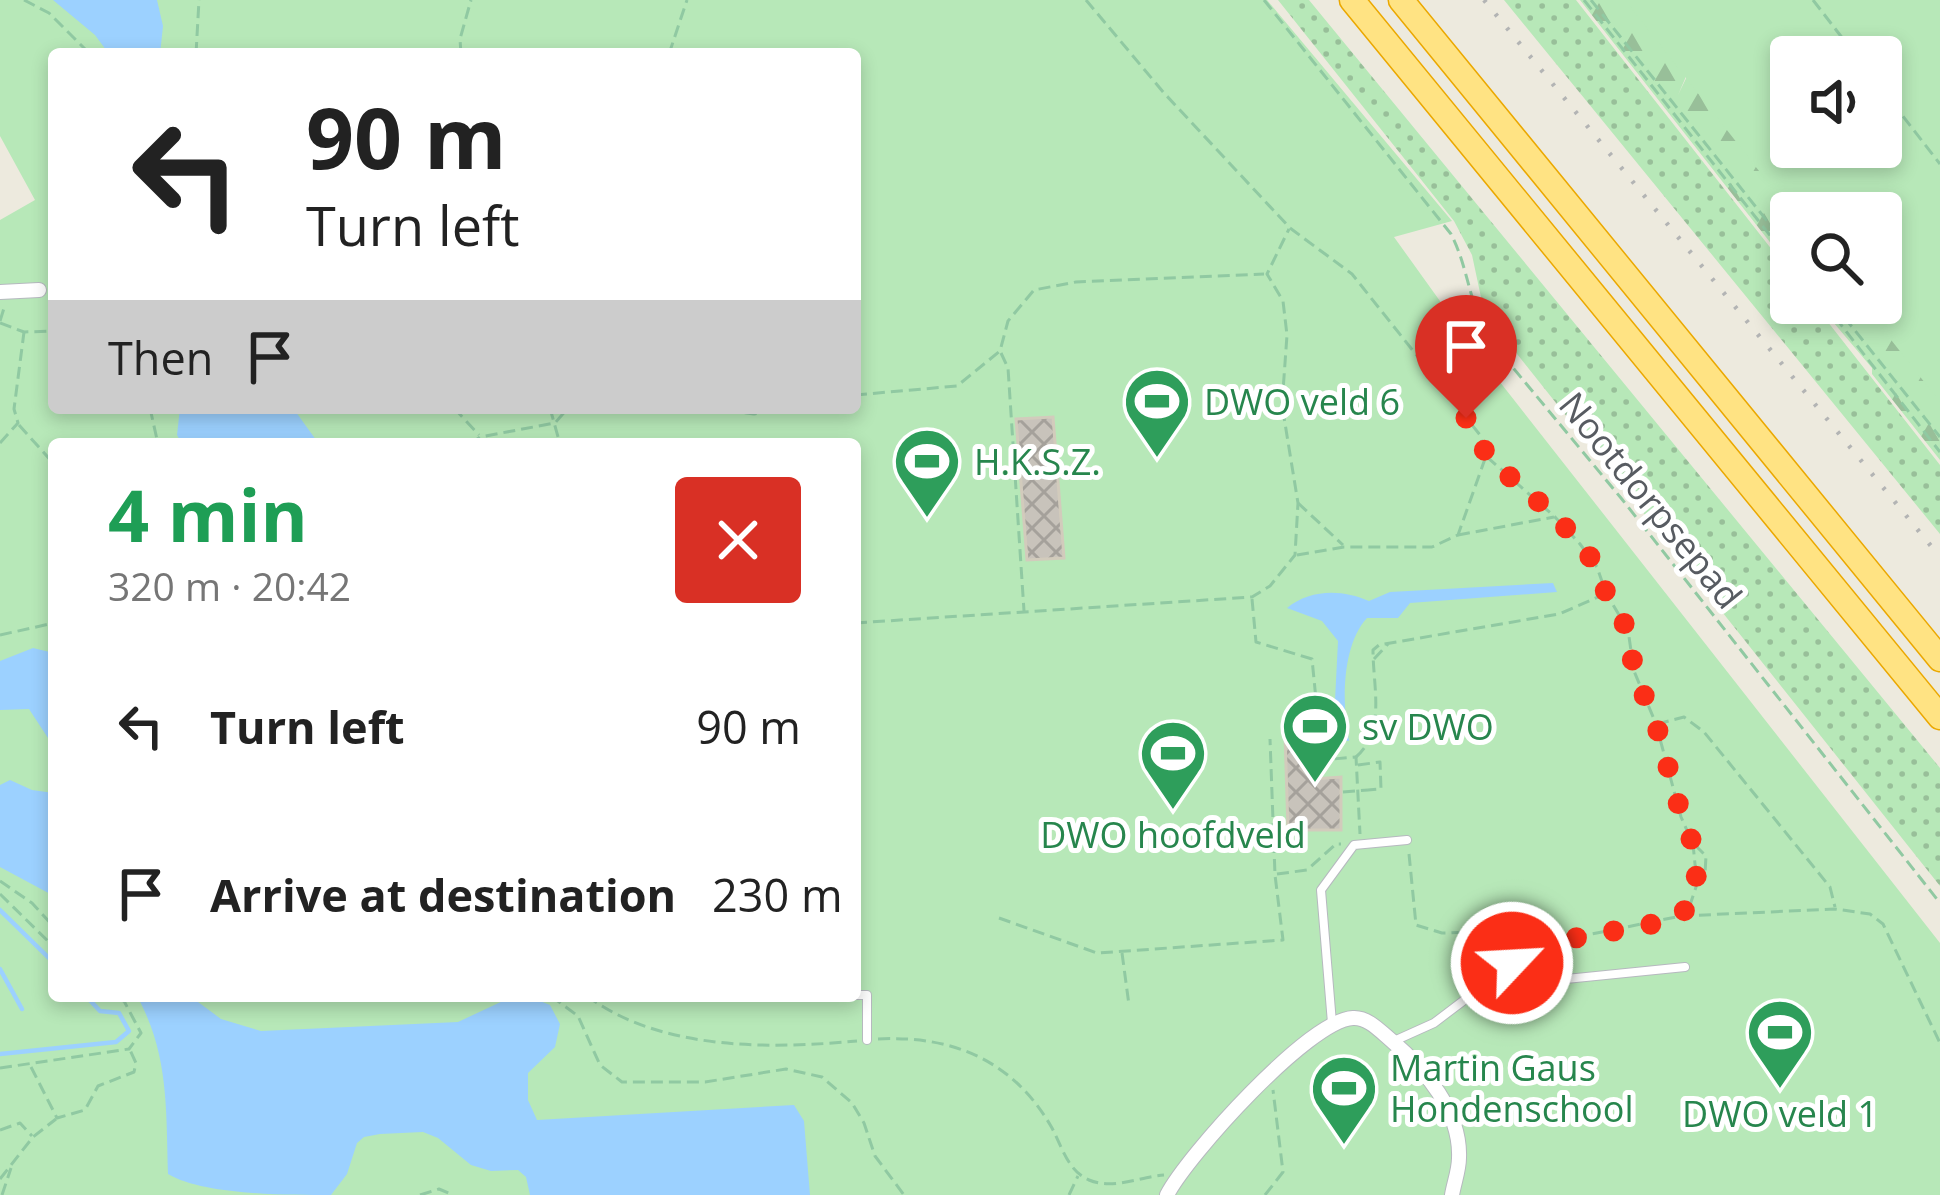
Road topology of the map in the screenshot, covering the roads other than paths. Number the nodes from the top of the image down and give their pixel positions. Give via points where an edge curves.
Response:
1 (1352, 0) edge
2 (1401, 0) edge
3 (39, 290) dead end
4 (0, 292) edge
5 (1940, 659) edge
6 (1940, 717) edge
7 (1407, 840) road end
8 (1685, 967) dead end
9 (861, 995) edge
10 (1332, 1025) junction
11 (867, 1040) road end
12 (1398, 1047) junction
13 (1394, 1080) dead end
14 (1167, 1195) edge
15 (1452, 1195) edge

1 - 6 highway
2 - 5 highway
3 - 4 street
7 - 10 lane via 1354,844 1321,890
8 - 12 lane via 1506,985 1467,998
9 - 11 lane
10 - 12 street via 1365,1019
10 - 14 street via 1270,1074
12 - 13 lane
12 - 15 street via 1452,1117 1460,1156

